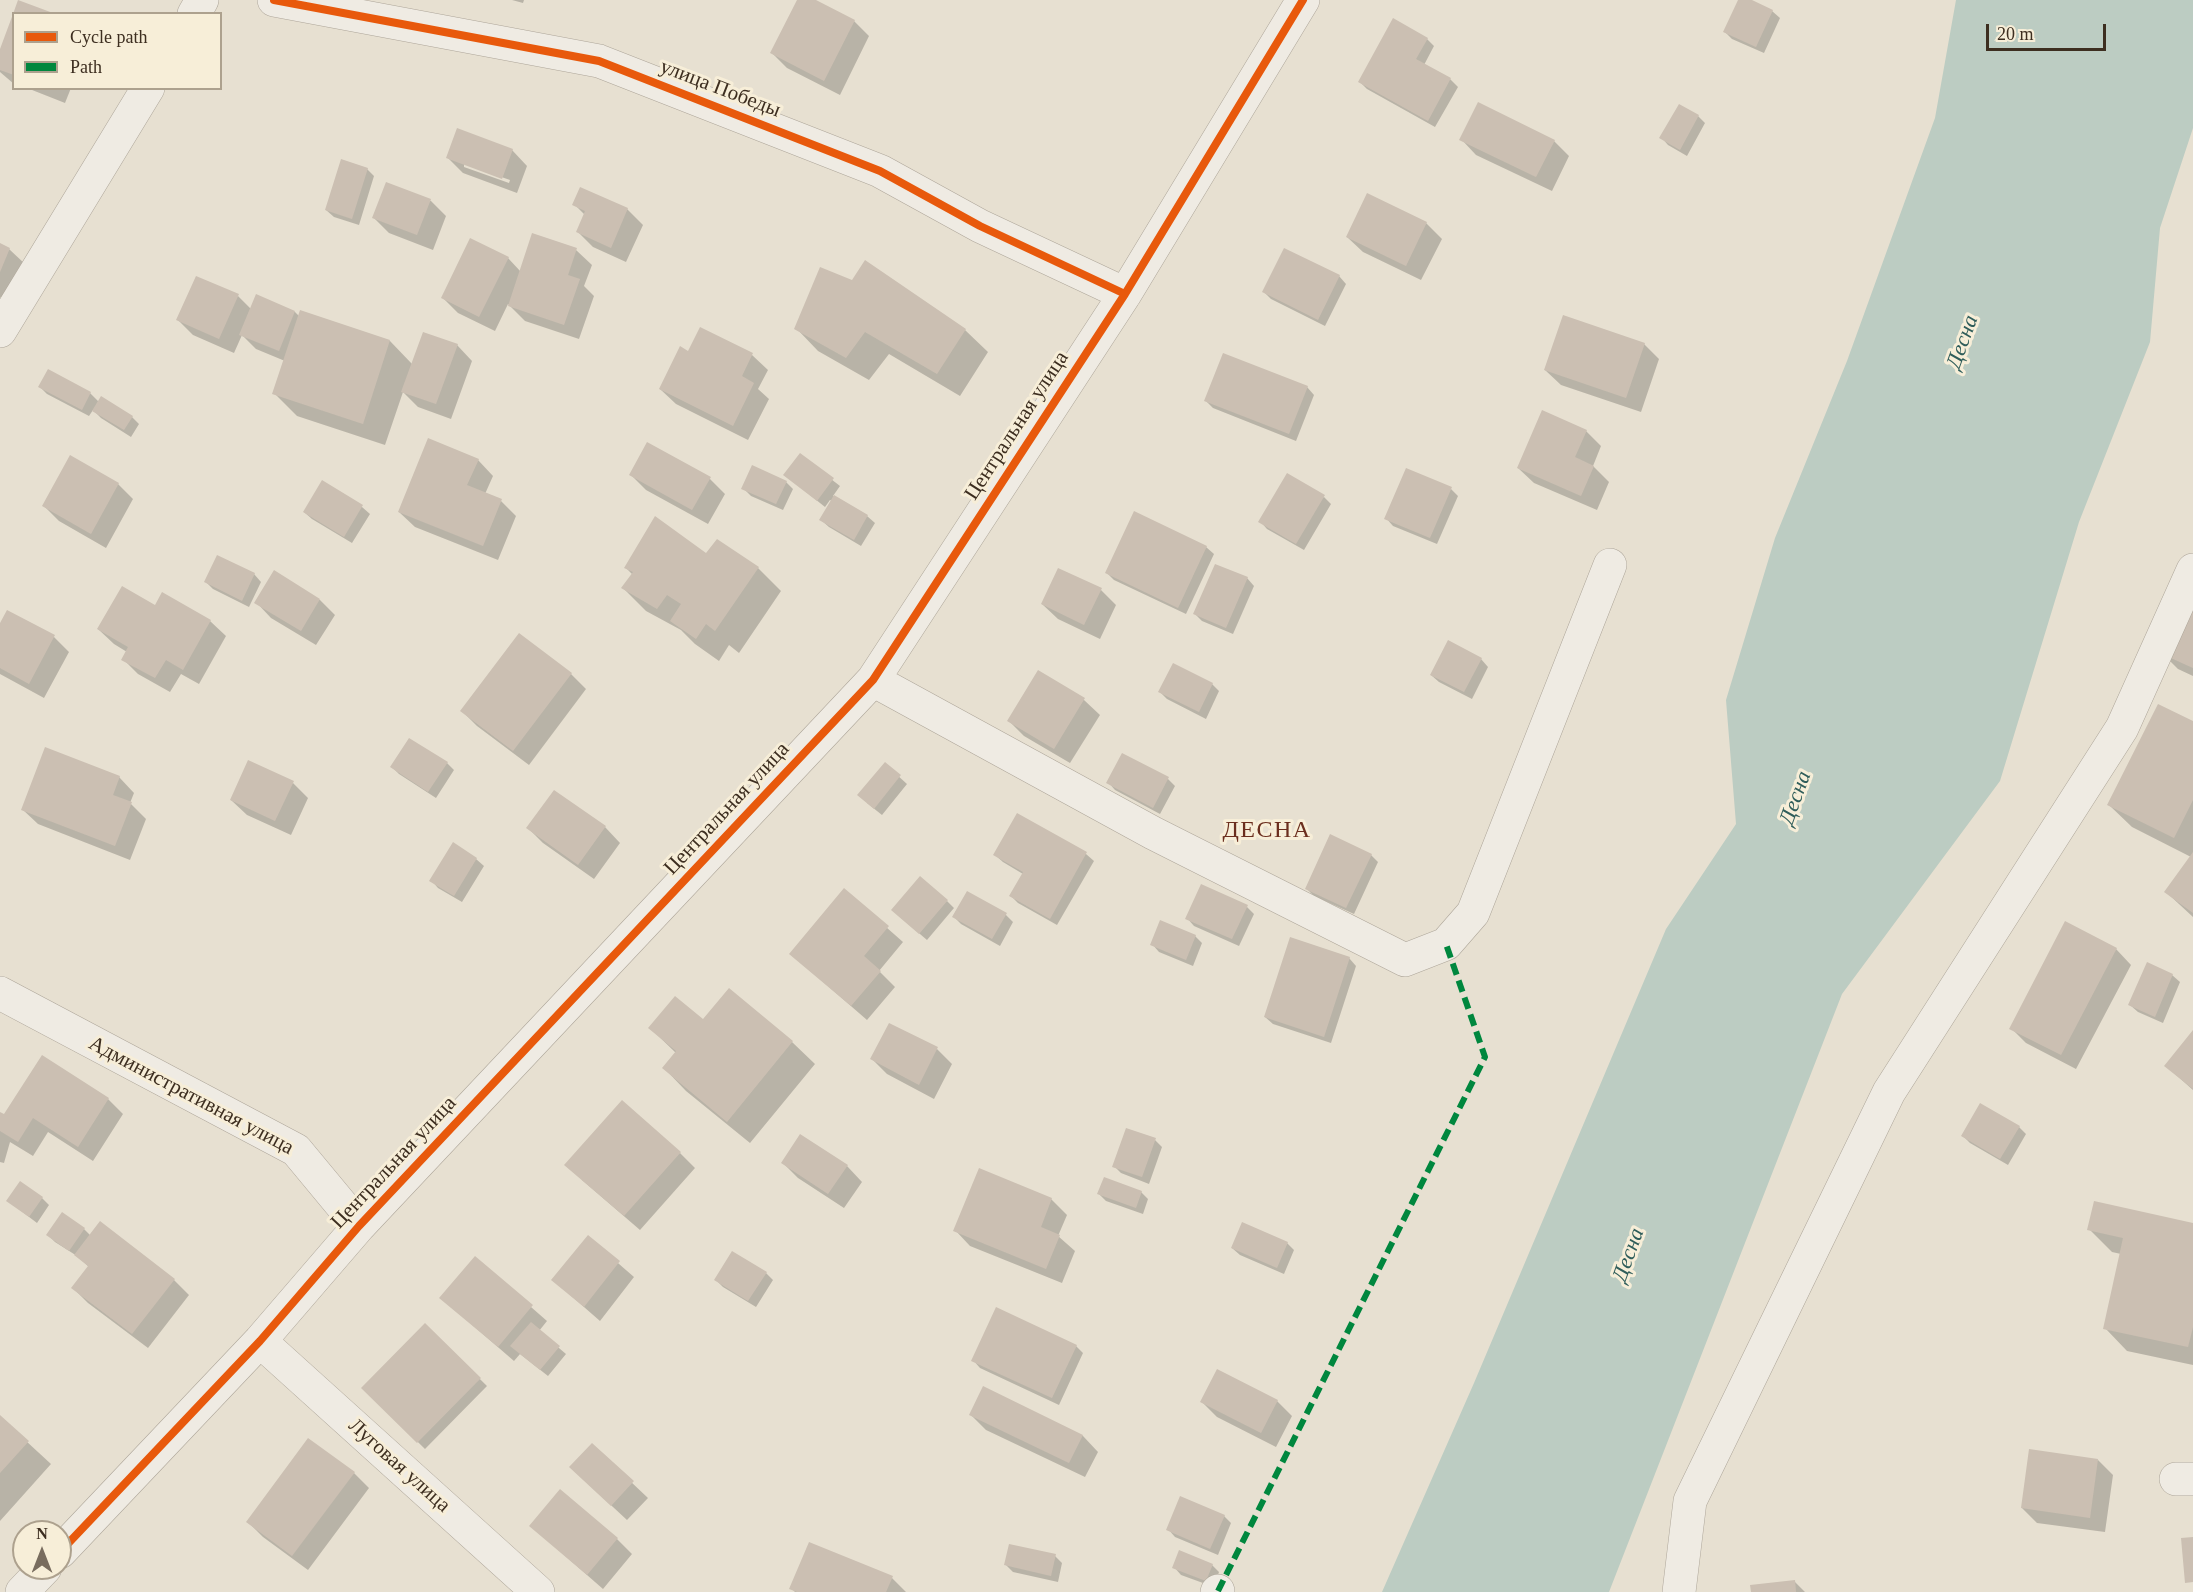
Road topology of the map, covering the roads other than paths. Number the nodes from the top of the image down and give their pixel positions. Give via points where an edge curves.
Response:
1 (274, 0) edge
2 (1303, 0) edge
3 (147, 90) edge
4 (1125, 294) junction
5 (0, 331) edge
6 (1610, 565) dead end
7 (2193, 570) edge
8 (873, 680) junction
9 (0, 993) edge
10 (359, 1226) junction
11 (260, 1341) junction
12 (72, 1539) edge
13 (34, 1580) edge
14 (22, 1592) edge
15 (538, 1592) edge
16 (1679, 1592) edge

1 - 4 street, улица Победы via 599,61 880,171 980,226
2 - 4 street, Центральная улица
3 - 5 street
4 - 8 street, Центральная улица
6 - 8 street via 1473,913 1446,944 1405,960 1153,833
7 - 16 street via 2122,728 1889,1092 1690,1502
8 - 10 street, Центральная улица
9 - 10 street, Административная улица via 297,1150
10 - 11 street, Центральная улица
11 - 12 street, Центральная улица
11 - 15 street, Луговая улица
13 - 14 street

